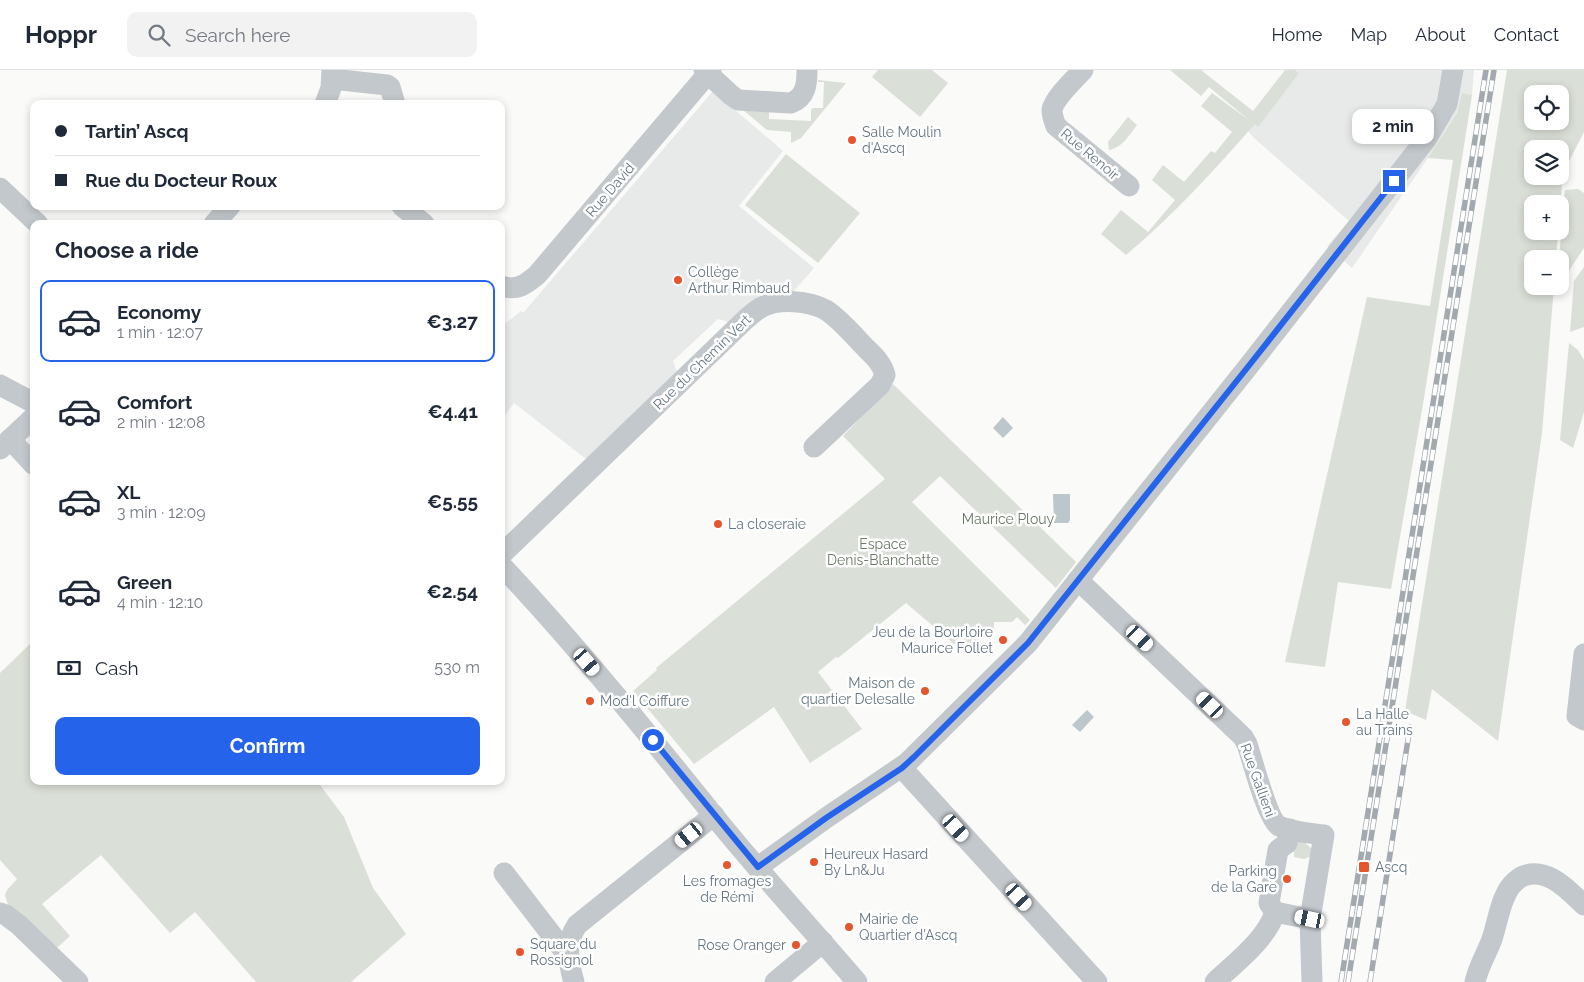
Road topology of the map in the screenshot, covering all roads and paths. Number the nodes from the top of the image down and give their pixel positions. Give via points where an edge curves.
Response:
1 (808, 70) edge
2 (1083, 70) edge
3 (1453, 70) edge
4 (708, 71) edge
5 (332, 75) edge
6 (327, 100) edge
7 (394, 100) edge
8 (1129, 186) dead end
9 (0, 188) edge
10 (226, 210) edge
11 (407, 210) edge
12 (34, 220) edge
13 (218, 220) edge
14 (419, 220) edge
15 (505, 287) edge
16 (0, 385) edge
17 (30, 401) edge
18 (30, 421) edge
19 (5, 444) edge
20 (814, 447) dead end
21 (30, 462) edge
22 (505, 551) edge
23 (505, 569) edge
24 (1078, 580) junction
25 (1584, 654) edge
26 (1584, 720) edge
27 (902, 768) junction
28 (714, 815) junction
29 (1290, 829) junction
30 (758, 867) junction
31 (504, 872) dead end
32 (1584, 905) edge
33 (0, 912) edge
34 (1275, 912) junction
35 (1310, 919) junction
36 (822, 942) junction
37 (568, 956) junction
38 (78, 982) edge
39 (574, 982) edge
40 (775, 982) edge
41 (857, 982) edge
42 (1097, 982) edge
43 (1215, 982) edge
44 (1312, 982) edge
45 (1475, 982) edge

1 - 4 street via 803,95 791,103 738,100
2 - 8 street, Rue Renoir via 1055,102 1052,110 1056,126
3 - 24 street via 1447,104 1427,138
4 - 15 street, Rue David via 537,275 520,287
5 - 6 street
5 - 7 street via 387,85
9 - 12 street
10 - 13 street
11 - 14 street
16 - 17 street
18 - 19 street
19 - 21 street
20 - 22 street, Rue du Chemin Vert via 880,385 884,369 827,311 799,303 770,304 746,320
23 - 28 street
24 - 27 street via 1028,643
24 - 29 street, Rue Gallieni via 1243,738 1271,818 1278,826
25 - 26 street via 1577,716
27 - 30 street
27 - 42 street
28 - 30 street
28 - 37 street via 577,925 571,934
29 - 34 street via 1287,843 1278,850 1269,903
29 - 35 street via 1324,835
30 - 36 street
31 - 37 street
32 - 45 street via 1548,877 1532,874 1517,880 1506,893 1492,941
33 - 38 street via 19,925
34 - 35 street
34 - 43 street via 1265,934
35 - 44 street
36 - 40 street
36 - 41 street
37 - 39 street

